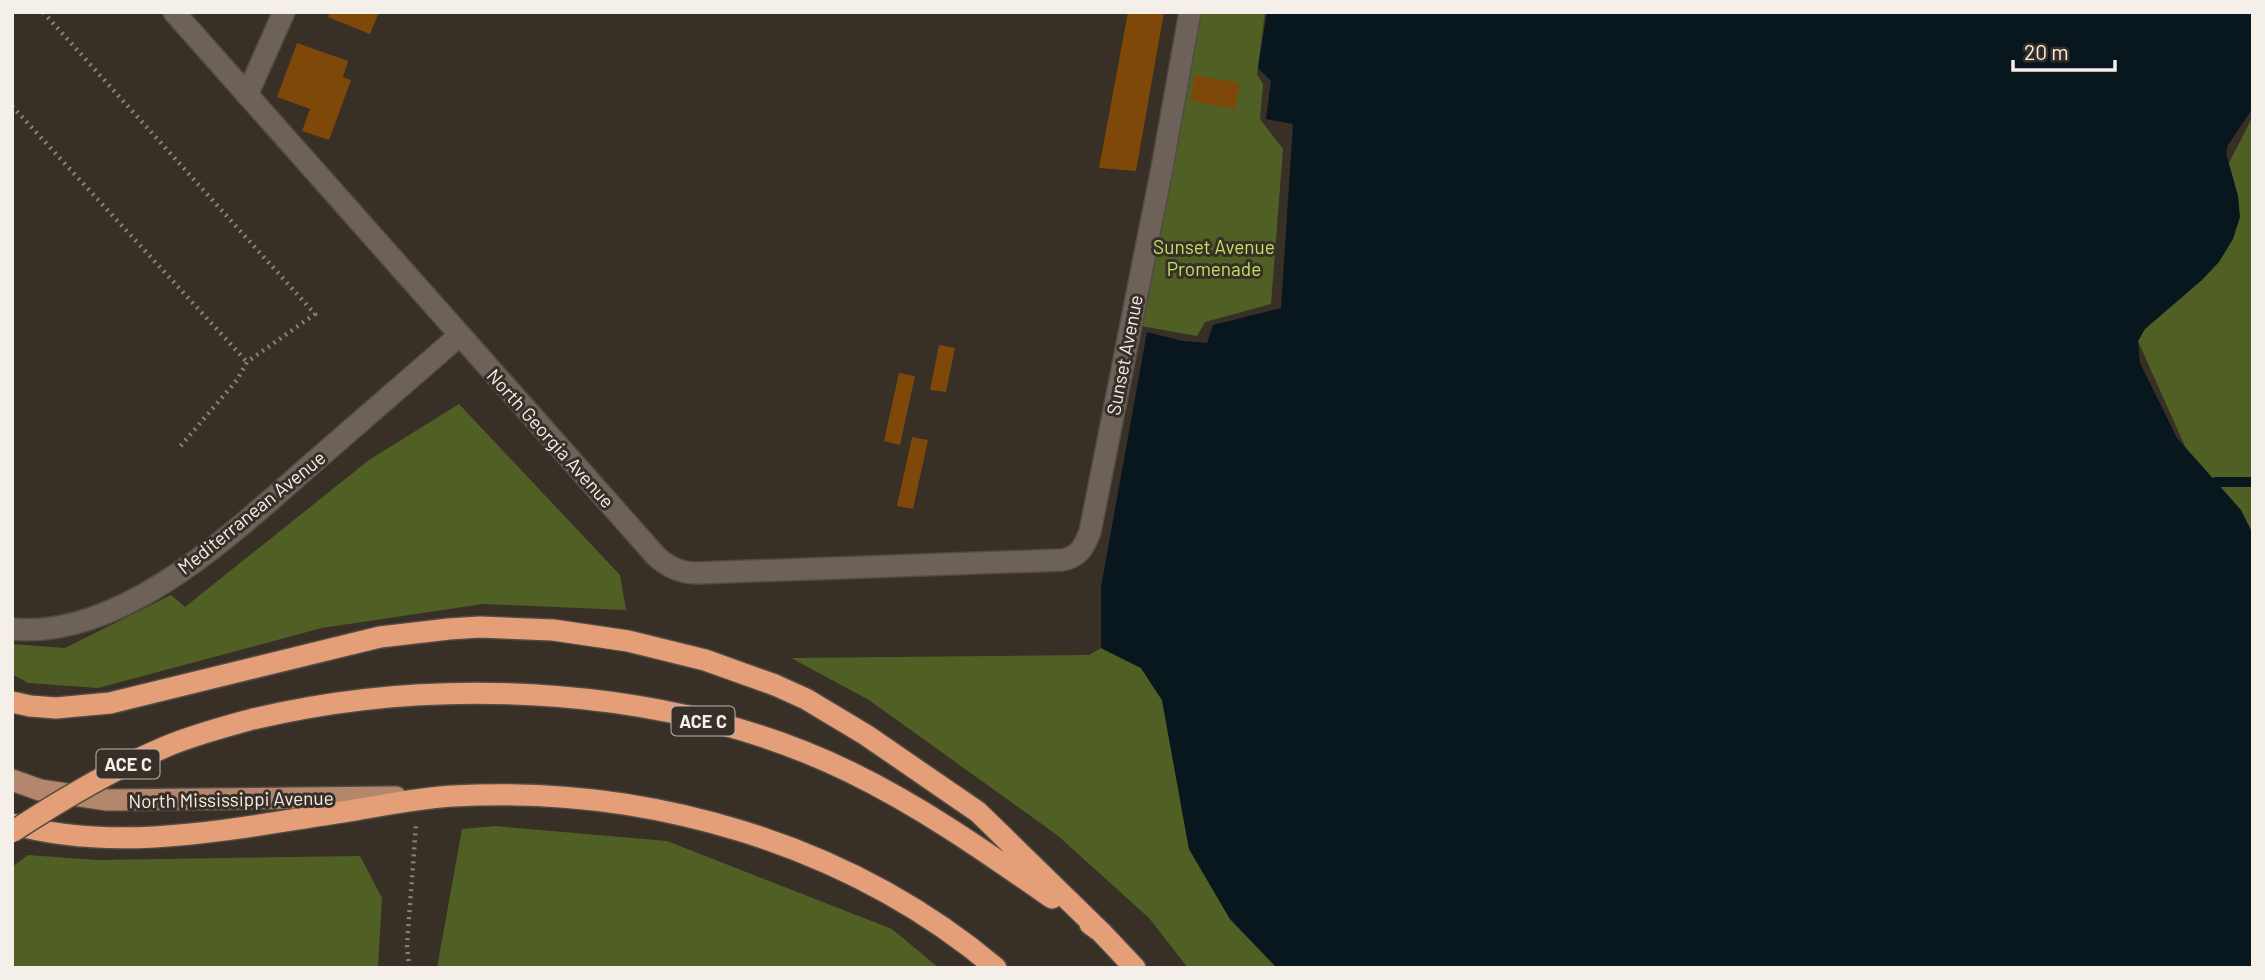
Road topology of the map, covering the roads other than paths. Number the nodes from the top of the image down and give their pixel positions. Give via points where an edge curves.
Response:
1 (174, 12) edge
2 (284, 12) edge
3 (1190, 12) edge
4 (247, 95) junction
5 (460, 334) junction
6 (1062, 560) joint
7 (12, 629) edge
8 (12, 702) edge
9 (12, 780) edge
10 (451, 796) junction
11 (12, 824) edge
12 (12, 832) edge
13 (1101, 932) junction
14 (996, 968) edge
15 (1135, 968) edge

1 - 4 street, North Georgia Avenue
2 - 4 street
3 - 6 street, Sunset Avenue via 1090,532 1082,550
4 - 5 street, North Georgia Avenue
5 - 6 street, North Georgia Avenue via 656,556 674,569 697,573
5 - 7 street, Mediterranean Avenue via 239,527 175,574 107,614 63,626
8 - 13 highway via 56,708 110,703 355,643 449,629 553,630 667,649 742,672 836,716 978,812
9 - 10 main road, North Mississippi Avenue via 40,790 107,800
10 - 11 highway via 150,837 58,834
10 - 14 highway via 527,794 627,804 744,831 858,876 913,907
12 - 13 highway, ACE C, bridge via 129,764 253,719 337,702 495,694 615,703 699,720 791,747 848,771 956,831
13 - 15 highway, ACE C

